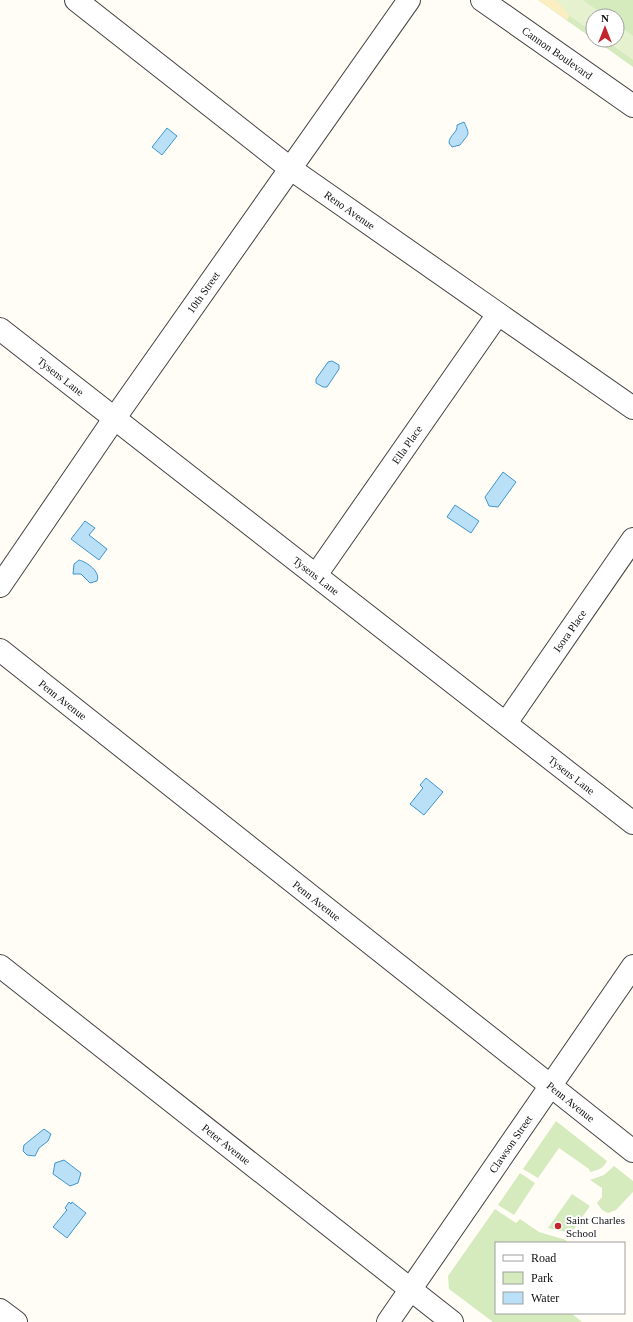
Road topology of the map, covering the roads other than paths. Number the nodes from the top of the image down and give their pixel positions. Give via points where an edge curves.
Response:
1 (76, 0) edge
2 (409, 0) edge
3 (482, 0) edge
4 (633, 106) edge
5 (291, 169) junction
6 (498, 314) junction
7 (0, 329) edge
8 (633, 408) edge
9 (114, 419) junction
10 (633, 539) edge
11 (316, 575) junction
12 (0, 586) edge
13 (0, 650) edge
14 (506, 723) junction
15 (633, 823) edge
16 (0, 966) edge
17 (633, 966) edge
18 (551, 1086) junction
19 (633, 1150) edge
20 (409, 1290) junction
21 (0, 1310) edge
22 (16, 1322) edge
23 (388, 1322) edge
24 (452, 1322) edge

1 - 5 street, Reno Avenue
2 - 5 street, 10th Street
3 - 4 street, Cannon Boulevard
5 - 6 street, Reno Avenue
5 - 9 street, 10th Street
6 - 8 street, Reno Avenue
6 - 11 street, Ella Place
7 - 9 street, Tysens Lane
9 - 11 street, Tysens Lane
9 - 12 street, 10th Street
10 - 14 street, Isora Place
11 - 14 street, Tysens Lane
13 - 18 street, Penn Avenue
14 - 15 street, Tysens Lane
16 - 20 street, Peter Avenue
17 - 18 street, Clawson Street
18 - 19 street, Penn Avenue
18 - 20 street, Clawson Street
20 - 23 street, Clawson Street
20 - 24 street, Peter Avenue
21 - 22 street

